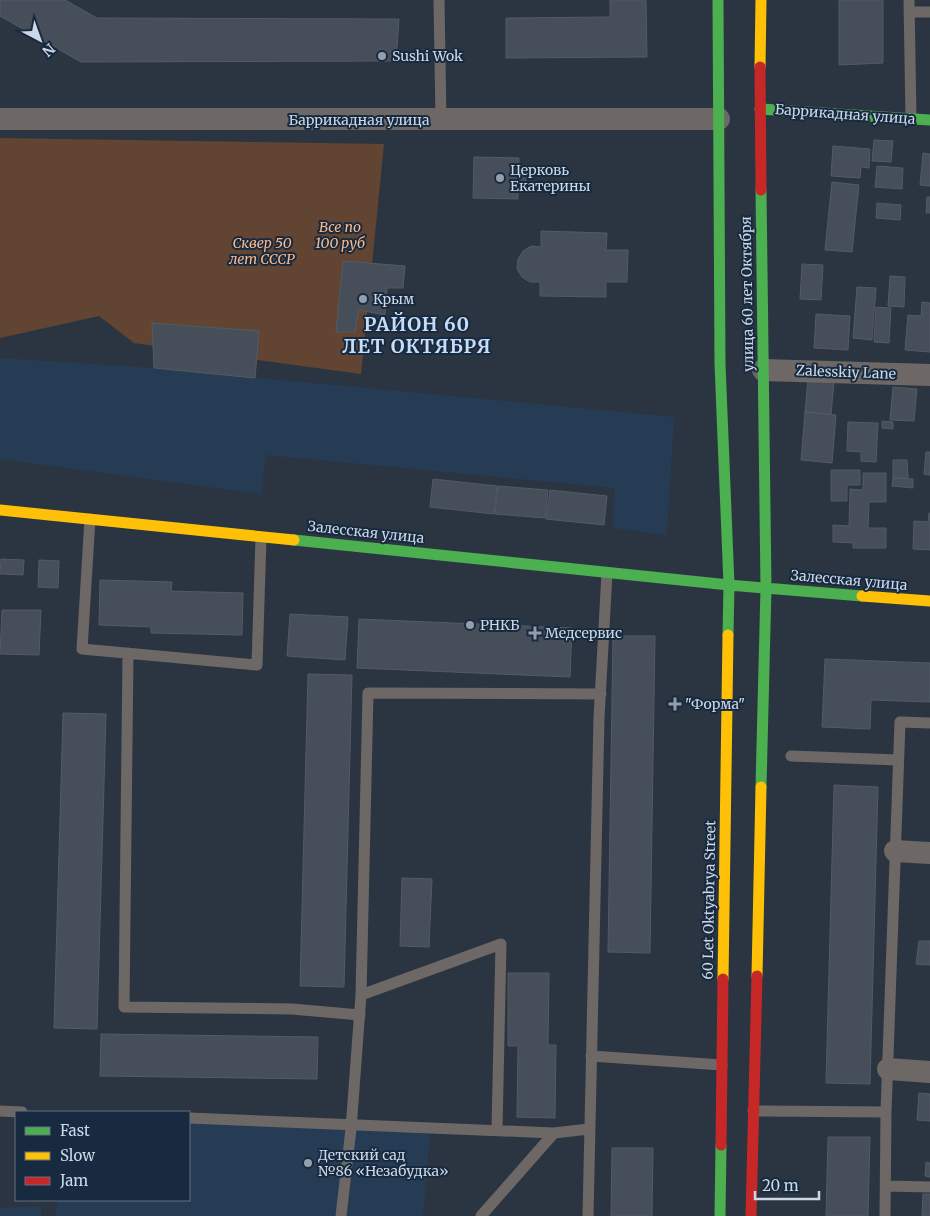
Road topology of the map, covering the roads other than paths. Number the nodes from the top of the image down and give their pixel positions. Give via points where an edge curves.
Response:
1 (439, 0) edge
2 (718, 0) edge
3 (761, 0) edge
4 (909, 6) edge
5 (930, 12) edge
6 (760, 109) junction
7 (719, 119) junction
8 (911, 119) junction
9 (0, 120) edge
10 (441, 120) junction
11 (930, 120) edge
12 (763, 370) junction
13 (930, 375) edge
14 (0, 510) edge
15 (90, 519) junction
16 (261, 537) junction
17 (607, 573) junction
18 (729, 585) junction
19 (766, 588) junction
20 (930, 602) edge
21 (128, 653) junction
22 (600, 694) junction
23 (930, 724) edge
24 (791, 756) dead end
25 (898, 760) junction
26 (895, 850) junction
27 (930, 853) edge
28 (361, 995) junction
29 (360, 1015) junction
30 (591, 1056) junction
31 (722, 1066) junction
32 (888, 1068) junction
33 (930, 1072) edge
34 (0, 1111) edge
35 (753, 1111) junction
36 (15, 1112) edge
37 (886, 1112) junction
38 (190, 1118) edge
39 (351, 1124) junction
40 (497, 1129) junction
41 (589, 1129) junction
42 (554, 1133) junction
43 (886, 1186) junction
44 (930, 1187) edge
45 (341, 1216) edge
46 (481, 1216) edge
47 (588, 1216) edge
48 (720, 1216) edge
49 (751, 1216) edge
50 (886, 1216) edge

1 - 10 lane
2 - 7 main road, улица 60 лет Октября
3 - 6 main road, улица 60 лет Октября
4 - 5 lane
4 - 8 lane
6 - 8 main road, Баррикадная улица
6 - 12 main road, улица 60 лет Октября
7 - 10 street, Баррикадная улица
7 - 18 main road, улица 60 лет Октября via 720,364
8 - 11 main road, Баррикадная улица
9 - 10 street, Баррикадная улица
12 - 13 street, Zalesskiy Lane
12 - 19 main road, улица 60 лет Октября
14 - 15 main road, Залесская улица
15 - 16 main road, Залесская улица
15 - 21 lane via 82,649
16 - 17 main road, Залесская улица
16 - 21 lane via 257,665
17 - 18 main road, Залесская улица
17 - 22 lane
18 - 19 main road, Залесская улица
18 - 31 main road, 60 Let Oktyabrya Street
19 - 20 main road, Залесская улица
19 - 35 main road
21 - 29 lane via 124,1007 292,1009
22 - 28 lane via 368,694
22 - 30 lane
23 - 25 lane via 900,722
24 - 25 lane
25 - 26 lane
26 - 27 street
26 - 32 lane
28 - 29 lane
28 - 40 lane via 501,944
29 - 39 lane
30 - 31 lane
30 - 41 lane
31 - 48 main road, 60 Let Oktyabrya Street
32 - 33 street
32 - 37 lane
34 - 36 lane
35 - 37 lane
35 - 49 main road
37 - 43 lane
38 - 39 lane
39 - 40 lane
39 - 45 lane
40 - 42 lane
41 - 42 lane
41 - 47 lane
42 - 46 lane
43 - 44 lane
43 - 50 lane

